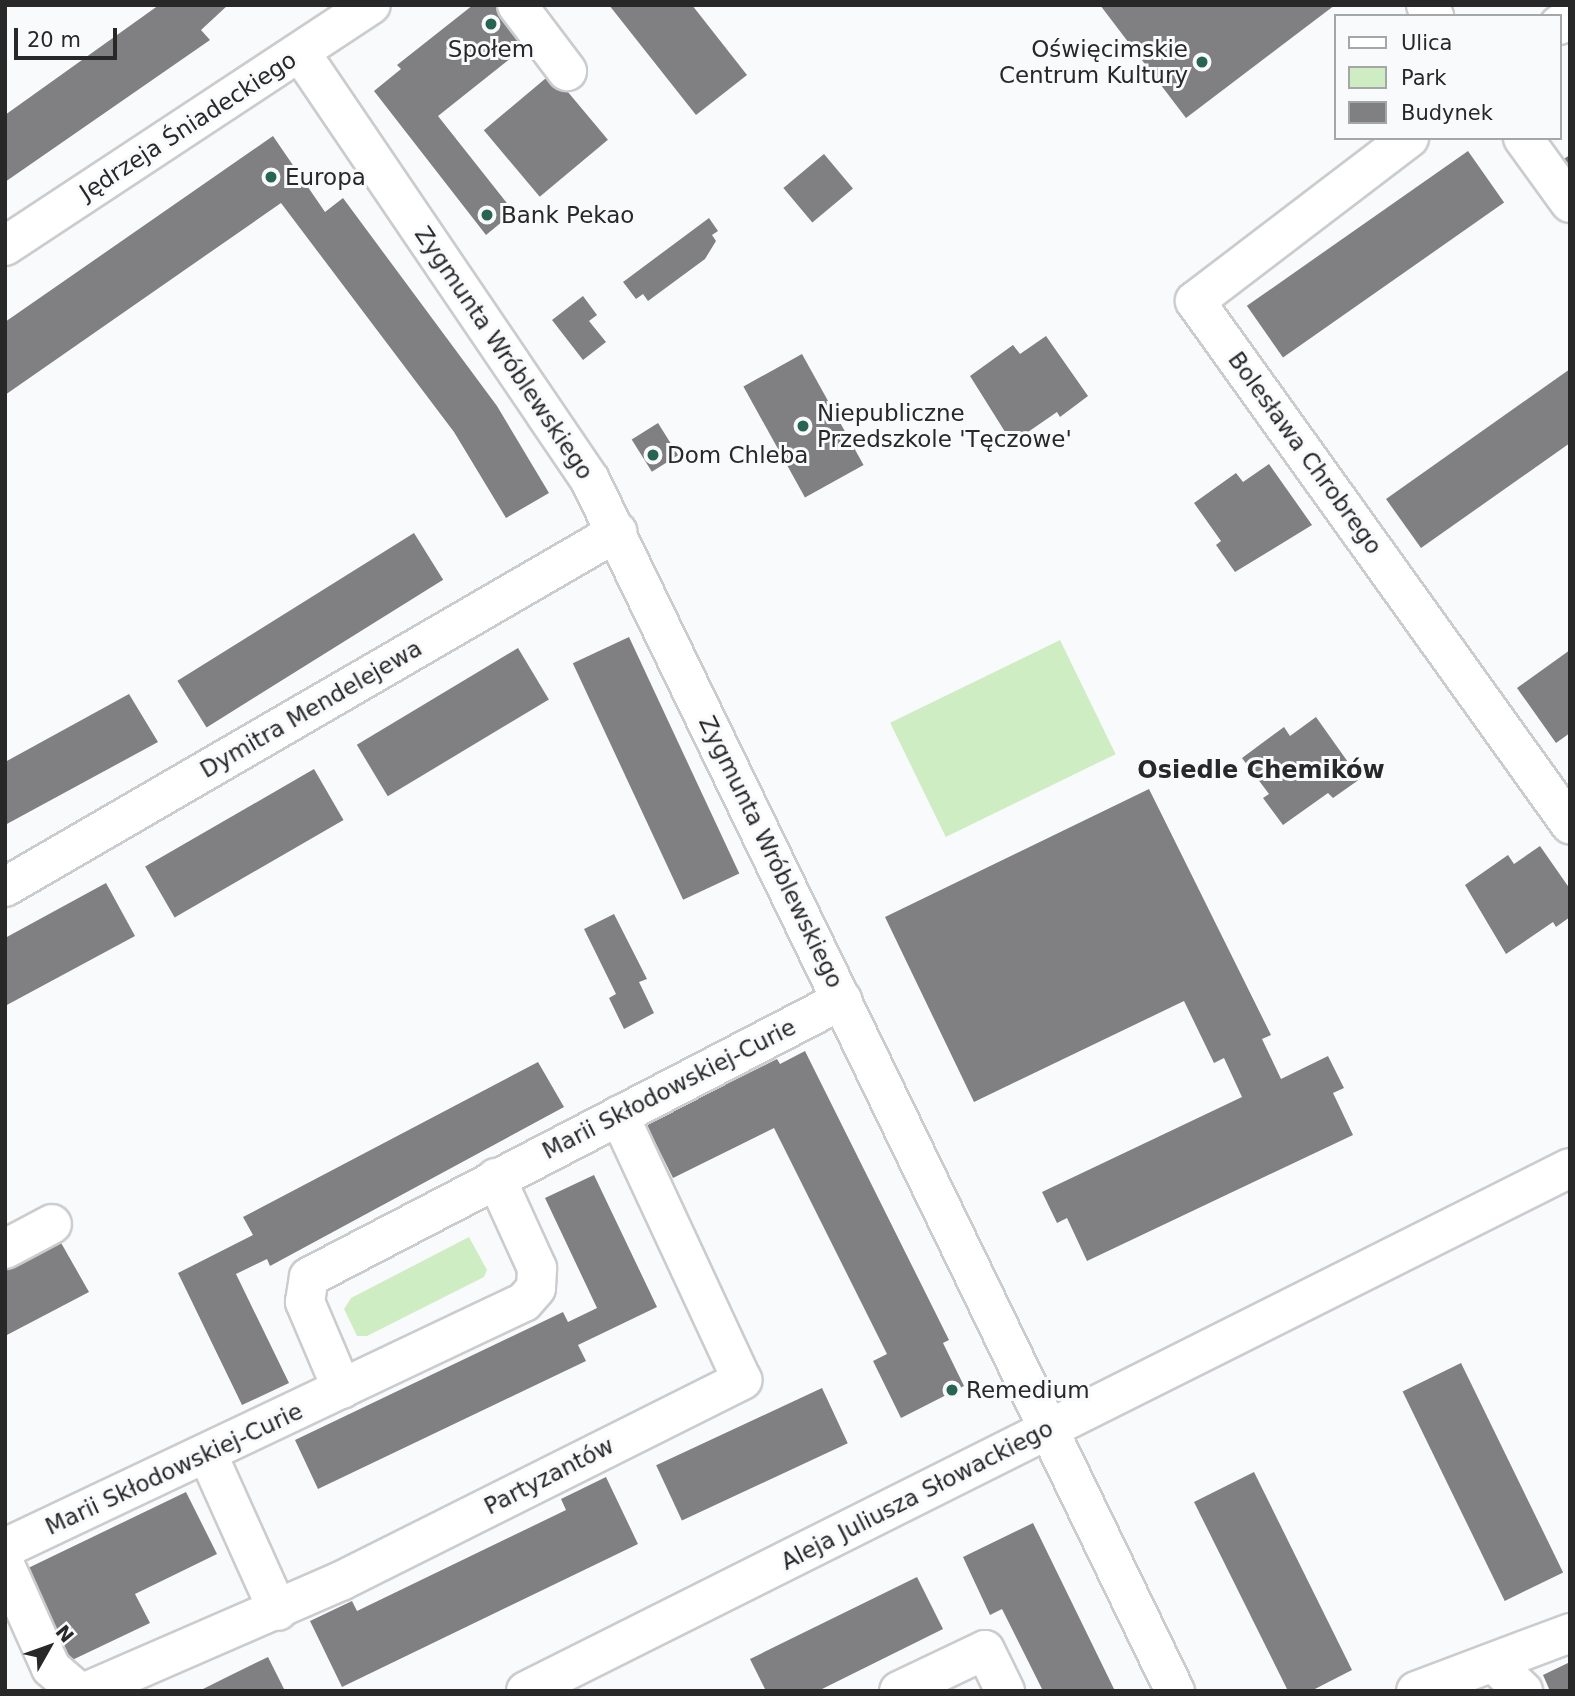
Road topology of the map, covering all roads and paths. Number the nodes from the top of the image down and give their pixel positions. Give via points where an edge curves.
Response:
1 (371, 5) edge
2 (517, 5) edge
3 (300, 52) junction
4 (567, 71) dead end
5 (1406, 140) edge
6 (1524, 140) edge
7 (1570, 203) edge
8 (5, 246) edge
9 (617, 532) junction
10 (1570, 824) edge
11 (5, 887) edge
12 (842, 1000) junction
13 (619, 1115) junction
14 (1570, 1168) edge
15 (496, 1178) junction
16 (52, 1224) dead end
17 (5, 1249) edge
18 (342, 1390) junction
19 (1048, 1430) junction
20 (207, 1453) junction
21 (5, 1548) edge
22 (5, 1564) edge
23 (278, 1611) junction
24 (1570, 1633) edge
25 (1495, 1664) junction
26 (77, 1691) edge
27 (88, 1691) edge
28 (526, 1691) edge
29 (899, 1691) edge
30 (1005, 1691) edge
31 (1175, 1691) edge
32 (1416, 1691) edge
33 (1523, 1691) edge

1 - 3 street, Jędrzeja Śniadeckiego
2 - 4 street
3 - 8 street, Jędrzeja Śniadeckiego
3 - 9 street, Zygmunta Wróblewskiego via 590,480
5 - 10 street, Bolesława Chrobrego via 1195,300
6 - 7 street
9 - 11 street, Dymitra Mendelejewa
9 - 12 street, Zygmunta Wróblewskiego
12 - 13 street, Marii Skłodowskiej-Curie
12 - 19 street, Zygmunta Wróblewskiego
13 - 15 street, Marii Skłodowskiej-Curie
13 - 23 street, Partyzantów via 742,1380
14 - 19 street, Aleja Juliusza Słowackiego
15 - 18 street, Marii Skłodowskiej-Curie via 309,1277 305,1302
15 - 18 street, Marii Skłodowskiej-Curie via 537,1268 534,1293
16 - 17 street
18 - 20 street, Marii Skłodowskiej-Curie
19 - 28 street, Aleja Juliusza Słowackiego
19 - 31 street, Zygmunta Wróblewskiego
20 - 21 street, Marii Skłodowskiej-Curie
20 - 23 street
22 - 26 street via 51,1668
23 - 27 street, Partyzantów
24 - 25 street
25 - 32 street
25 - 33 street
29 - 30 street via 985,1650

